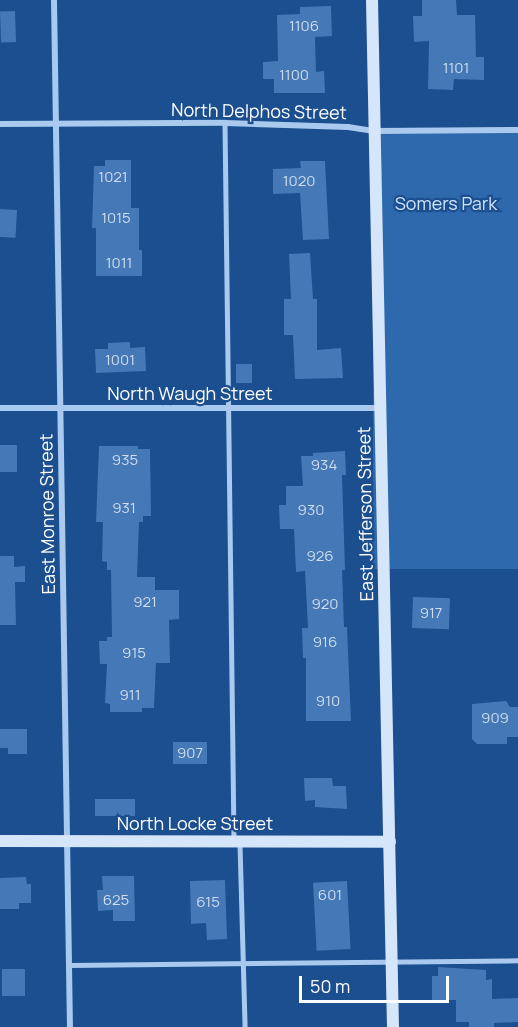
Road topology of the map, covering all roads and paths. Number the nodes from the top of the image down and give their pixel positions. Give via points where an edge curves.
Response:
1 (54, 0) edge
2 (372, 0) edge
3 (225, 123) junction
4 (0, 124) edge
5 (57, 124) junction
6 (518, 130) edge
7 (373, 131) junction
8 (60, 407) junction
9 (0, 408) edge
10 (229, 408) junction
11 (381, 408) junction
12 (0, 841) edge
13 (68, 841) junction
14 (237, 842) junction
15 (390, 842) junction
16 (518, 960) edge
17 (392, 962) junction
18 (243, 964) junction
19 (69, 965) junction
20 (70, 1027) edge
21 (245, 1027) edge
22 (393, 1027) edge

1 - 5 street, East Monroe Street
2 - 7 street, East Jefferson Street
3 - 5 street, North Delphos Street
3 - 7 street, North Delphos Street
3 - 10 lane
4 - 5 street, North Delphos Street
5 - 8 street, East Monroe Street
6 - 7 street, North Delphos Street
7 - 11 street, East Jefferson Street
8 - 9 street, North Waugh Street
8 - 10 street, North Waugh Street
8 - 13 street, East Monroe Street
10 - 11 street, North Waugh Street
10 - 14 lane
11 - 15 street, East Jefferson Street
12 - 13 street, North Locke Street
13 - 14 street, North Locke Street
13 - 19 street, East Monroe Street
14 - 15 street, North Locke Street
14 - 18 lane
15 - 17 street, East Jefferson Street
16 - 17 lane
17 - 18 lane
17 - 22 street, East Jefferson Street
18 - 19 lane
18 - 21 lane
19 - 20 street, East Monroe Street

